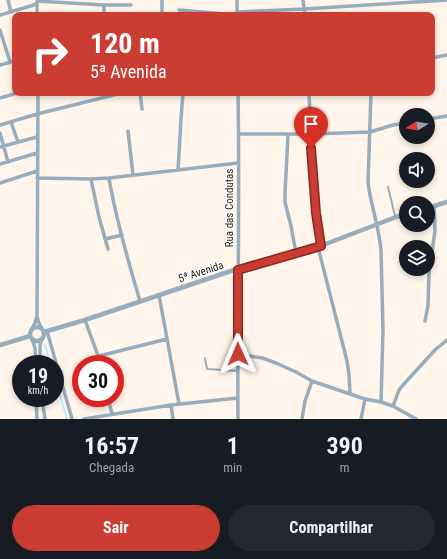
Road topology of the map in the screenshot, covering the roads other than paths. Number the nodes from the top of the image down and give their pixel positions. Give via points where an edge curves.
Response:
1 (8, 0) edge
2 (162, 0) edge
3 (237, 0) edge
4 (302, 0) edge
5 (447, 0) edge
6 (435, 1) edge
7 (37, 2) edge
8 (104, 5) junction
9 (131, 5) dead end
10 (304, 9) junction
11 (179, 10) dead end
12 (11, 12) junction
13 (104, 12) edge
14 (162, 12) edge
15 (208, 12) edge
16 (236, 12) edge
17 (263, 12) edge
18 (304, 12) edge
19 (0, 15) edge
20 (0, 30) edge
21 (447, 55) edge
22 (435, 57) edge
23 (10, 62) joint
24 (0, 65) edge
25 (12, 94) edge
26 (38, 96) edge
27 (110, 96) edge
28 (140, 96) edge
29 (183, 96) edge
30 (238, 96) edge
31 (309, 96) edge
32 (372, 96) edge
33 (0, 98) edge
34 (142, 109) dead end
35 (37, 114) junction
36 (447, 116) edge
37 (435, 118) edge
38 (11, 122) junction
39 (399, 124) edge
40 (0, 125) edge
41 (128, 131) dead end
42 (370, 132) junction
43 (0, 133) edge
44 (239, 134) junction
45 (310, 134) junction
46 (288, 135) junction
47 (37, 137) junction
48 (18, 142) junction
49 (2, 147) edge
50 (37, 153) junction
51 (8, 162) junction
52 (238, 163) junction
53 (0, 164) edge
54 (178, 170) junction
55 (37, 171) junction
56 (133, 175) junction
57 (37, 178) junction
58 (109, 178) junction
59 (91, 179) junction
60 (0, 183) edge
61 (388, 187) dead end
62 (447, 202) edge
63 (435, 206) edge
64 (399, 216) edge
65 (396, 217) junction
66 (377, 225) junction
67 (435, 232) edge
68 (122, 235) junction
69 (105, 239) junction
70 (320, 246) junction
71 (108, 249) dead end
72 (296, 253) junction
73 (238, 270) junction
74 (159, 295) junction
75 (140, 301) junction
76 (37, 316) junction
77 (85, 320) junction
78 (425, 321) dead end
79 (31, 330) junction
80 (45, 331) junction
81 (31, 337) junction
82 (42, 339) junction
83 (167, 339) junction
84 (447, 340) edge
85 (0, 345) edge
86 (238, 354) junction
87 (35, 355) edge
88 (40, 355) edge
89 (52, 355) edge
90 (99, 355) edge
91 (103, 355) edge
92 (205, 358) dead end
93 (238, 371) junction
94 (312, 381) junction
95 (350, 394) junction
96 (64, 395) edge
97 (238, 398) junction
98 (365, 399) junction
99 (381, 402) junction
100 (179, 404) junction
101 (171, 405) junction
102 (393, 406) junction
103 (36, 407) edge
104 (43, 407) edge
105 (110, 407) edge
106 (112, 414) junction
107 (37, 419) edge
108 (45, 419) edge
109 (72, 419) edge
110 (84, 419) edge
111 (173, 419) edge
112 (238, 419) edge
113 (302, 419) edge
114 (361, 419) edge
115 (416, 419) edge

1 - 12 street
2 - 14 street
3 - 16 street
4 - 10 street
5 - 6 street
6 - 10 street
7 - 8 street
7 - 12 street
8 - 9 street
8 - 13 street
10 - 17 street
10 - 18 street
11 - 15 street
12 - 19 street
20 - 23 street
21 - 22 street
23 - 24 street
25 - 33 street
26 - 35 street
27 - 35 street
28 - 34 street
29 - 54 street
30 - 44 street, Rua das Condutas
31 - 45 street
32 - 42 street
35 - 38 street
35 - 47 street
36 - 37 street
38 - 40 street
38 - 48 street
39 - 42 street
41 - 56 street
42 - 45 street
42 - 66 street via 368,183
43 - 49 street
44 - 46 street
44 - 52 street, Rua das Condutas
45 - 46 street
45 - 70 street
46 - 72 street via 285,202
47 - 48 street
47 - 50 street
48 - 49 street
49 - 51 street
50 - 51 street
50 - 55 street
51 - 53 street
52 - 54 street
52 - 73 street, Rua das Condutas
54 - 56 street
55 - 57 street
55 - 60 street
56 - 58 street
57 - 59 street
57 - 76 street
58 - 59 street
58 - 68 street
59 - 69 street
61 - 65 lane
62 - 63 street
64 - 65 street, 5ª Avenida
65 - 66 street, 5ª Avenida
66 - 70 street, 5ª Avenida
66 - 99 street via 381,250
67 - 78 street
68 - 69 street
68 - 75 street
69 - 71 street
70 - 72 street, 5ª Avenida
70 - 95 street via 347,361
72 - 73 street, 5ª Avenida
73 - 74 street, 5ª Avenida
73 - 86 street, Rua das Condutas
74 - 75 street, 5ª Avenida
74 - 83 street
75 - 77 street, 5ª Avenida
76 - 79 street
76 - 80 street
77 - 80 street, 5ª Avenida
77 - 90 street
79 - 80 street via 37,327
79 - 81 street
80 - 82 street
80 - 89 street
81 - 82 street via 38,341
81 - 85 street
81 - 87 street
82 - 88 street
83 - 91 street
83 - 100 street
84 - 102 street via 403,385
86 - 93 street, Rua das Condutas
86 - 94 street via 276,363
92 - 93 lane via 206,369
93 - 97 street, Rua das Condutas
94 - 95 street
94 - 113 street
95 - 98 street
96 - 109 street
97 - 100 street
97 - 112 street, Rua das Condutas
98 - 99 street
98 - 114 street
99 - 102 street
100 - 101 street
101 - 106 street
101 - 111 street
102 - 115 street
103 - 107 street
104 - 108 street
105 - 106 street
106 - 110 street

